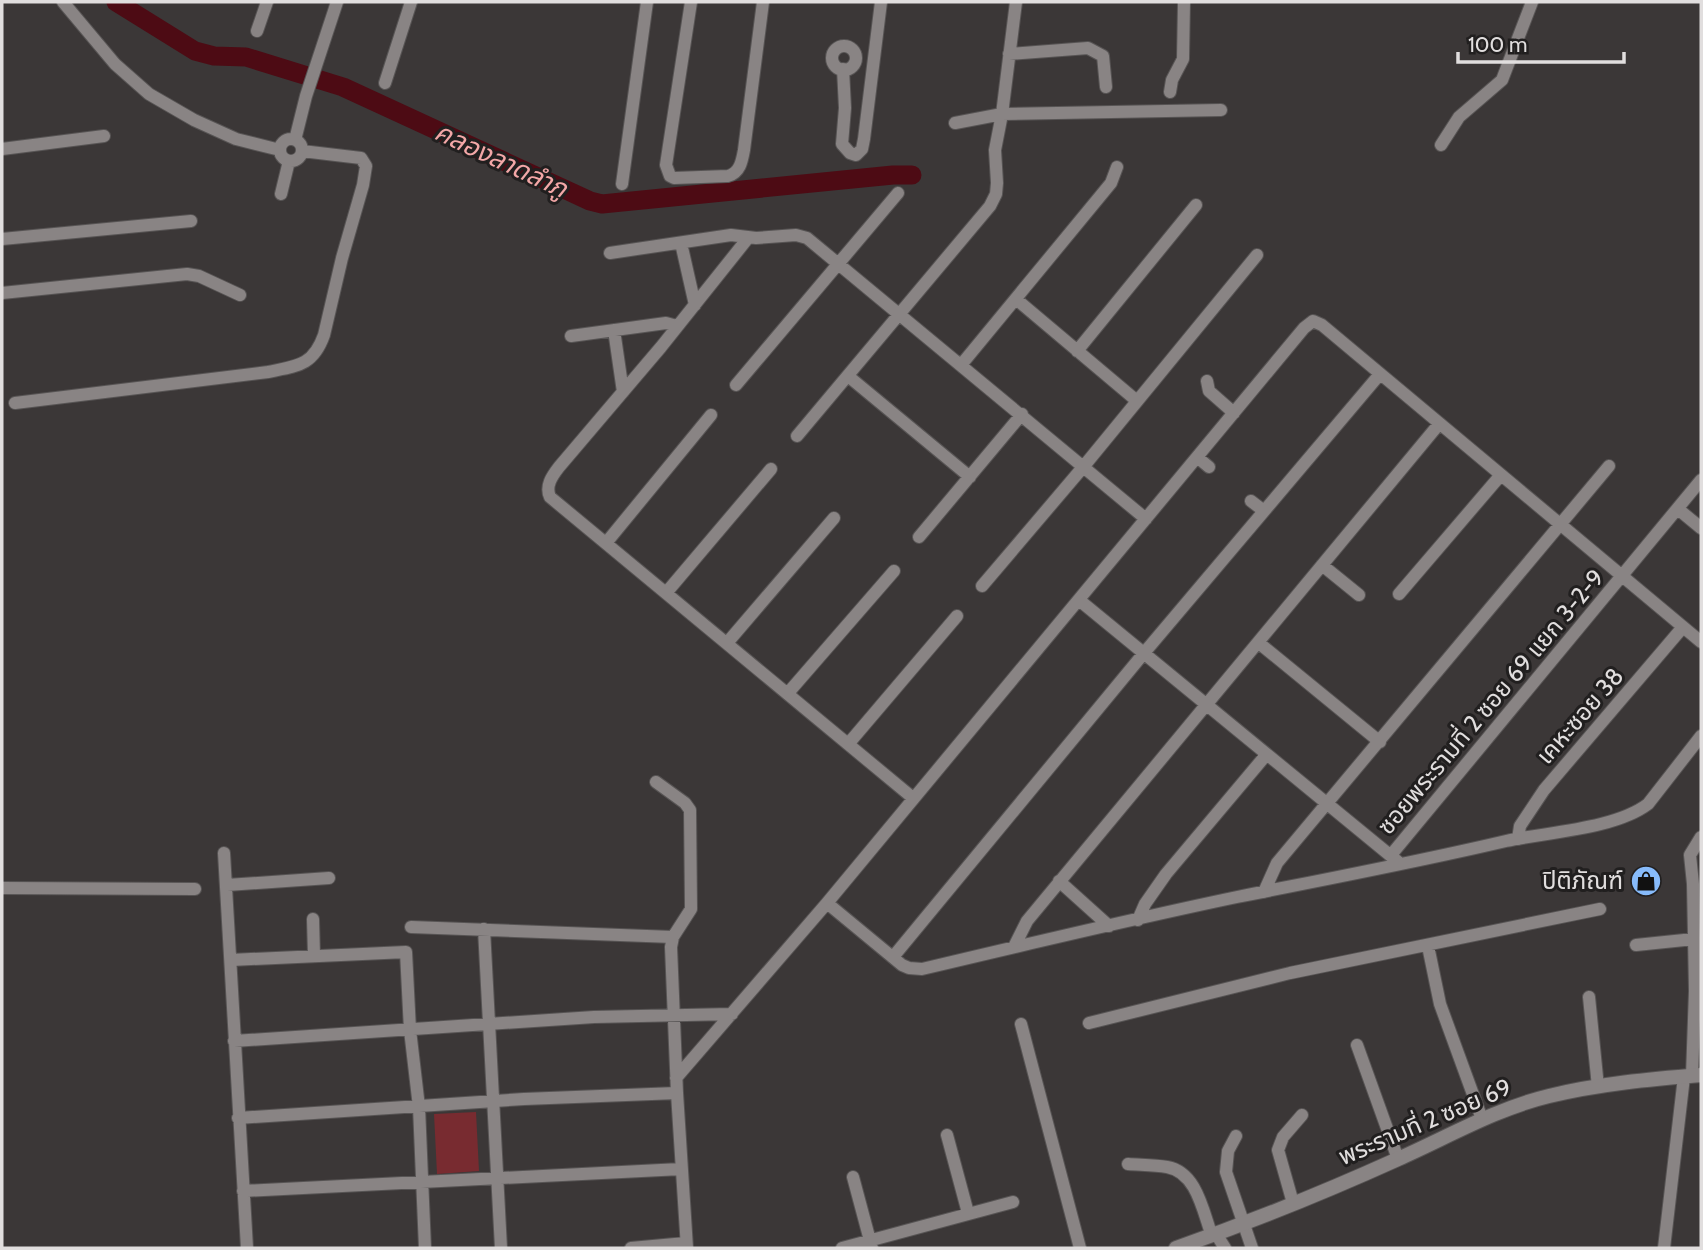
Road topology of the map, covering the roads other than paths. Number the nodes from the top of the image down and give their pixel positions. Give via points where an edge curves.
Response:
1 (63, 2) edge
2 (267, 2) edge
3 (337, 2) edge
4 (411, 2) edge
5 (647, 2) edge
6 (691, 2) edge
7 (763, 2) edge
8 (881, 2) edge
9 (1016, 2) edge
10 (1184, 2) edge
11 (1532, 2) edge
12 (257, 32) dead end
13 (1009, 54) junction
14 (843, 69) dead end
15 (385, 83) dead end
16 (1106, 86) dead end
17 (1170, 92) dead end
18 (1220, 110) dead end
19 (1002, 114) junction
20 (955, 123) dead end
21 (103, 136) dead end
22 (299, 145) junction
23 (1441, 145) dead end
24 (2, 149) edge
25 (280, 150) junction
26 (289, 161) junction
27 (1116, 167) dead end
28 (622, 184) dead end
29 (898, 193) dead end
30 (281, 194) dead end
31 (1196, 205) dead end
32 (191, 221) dead end
33 (748, 238) junction
34 (2, 239) edge
35 (681, 243) junction
36 (610, 253) dead end
37 (1257, 255) dead end
38 (838, 262) junction
39 (2, 293) edge
40 (240, 295) dead end
41 (1016, 299) junction
42 (695, 305) junction
43 (900, 313) junction
44 (677, 326) junction
45 (614, 330) junction
46 (571, 335) dead end
47 (1077, 351) junction
48 (961, 365) junction
49 (1380, 374) junction
50 (848, 376) junction
51 (1208, 381) dead end
52 (736, 385) dead end
53 (622, 392) junction
54 (1138, 401) junction
55 (15, 403) dead end
56 (1234, 413) junction
57 (1022, 414) junction
58 (711, 415) dead end
59 (1439, 424) junction
60 (797, 436) dead end
61 (1197, 457) junction
62 (1084, 466) junction
63 (1609, 466) dead end
64 (1209, 467) dead end
65 (771, 469) dead end
66 (1500, 475) junction
67 (970, 477) junction
68 (1701, 480) edge
69 (1251, 501) dead end
70 (1678, 509) junction
71 (1264, 511) junction
72 (834, 518) dead end
73 (1146, 519) junction
74 (1560, 525) junction
75 (1701, 528) edge
76 (919, 537) dead end
77 (606, 543) junction
78 (1322, 565) junction
79 (894, 570) dead end
80 (1623, 576) junction
81 (982, 586) dead end
82 (666, 593) junction
83 (1399, 594) dead end
84 (1359, 595) dead end
85 (1079, 600) junction
86 (957, 616) dead end
87 (1683, 627) junction
88 (1259, 642) junction
89 (1701, 642) edge
90 (727, 643) junction
91 (1144, 653) junction
92 (788, 693) junction
93 (1206, 704) junction
94 (1701, 736) edge
95 (1380, 742) junction
96 (849, 743) junction
97 (1266, 755) junction
98 (656, 782) dead end
99 (913, 798) junction
100 (1327, 804) junction
101 (1701, 837) edge
102 (1518, 839) junction
103 (223, 853) dead end
104 (1391, 855) junction
105 (1403, 865) junction
106 (328, 878) dead end
107 (1059, 881) junction
108 (227, 885) junction
109 (2, 888) edge
110 (195, 889) dead end
111 (1264, 892) junction
112 (827, 903) junction
113 (1600, 909) dead end
114 (313, 919) dead end
115 (1138, 920) junction
116 (1109, 926) junction
117 (411, 928) dead end
118 (484, 929) junction
119 (673, 937) junction
120 (1694, 939) junction
121 (1636, 945) dead end
122 (1429, 946) junction
123 (1014, 947) junction
124 (314, 956) junction
125 (893, 957) junction
126 (231, 960) junction
127 (1589, 997) dead end
128 (673, 1014) junction
129 (732, 1014) junction
130 (490, 1023) junction
131 (1089, 1023) dead end
132 (1021, 1024) dead end
133 (410, 1030) junction
134 (234, 1041) junction
135 (1357, 1045) dead end
136 (1692, 1076) edge
137 (676, 1077) junction
138 (1598, 1087) junction
139 (677, 1093) junction
140 (492, 1101) junction
141 (419, 1107) junction
142 (1302, 1115) dead end
143 (238, 1118) junction
144 (1482, 1119) junction
145 (947, 1135) dead end
146 (1237, 1136) dead end
147 (1398, 1159) junction
148 (1128, 1164) dead end
149 (681, 1169) junction
150 (496, 1177) junction
151 (853, 1177) dead end
152 (422, 1180) junction
153 (243, 1191) junction
154 (1013, 1202) dead end
155 (1293, 1203) junction
156 (968, 1213) junction
157 (1243, 1223) junction
158 (1214, 1235) junction
159 (871, 1244) edge
160 (687, 1246) edge
161 (247, 1248) edge
162 (425, 1248) edge
163 (501, 1248) edge
164 (631, 1248) edge
165 (842, 1248) edge
166 (1080, 1248) edge
167 (1176, 1248) edge
168 (1225, 1248) edge
169 (1252, 1248) edge
170 (1664, 1248) edge

1 - 25 street via 115,64 149,94 236,139
2 - 12 street
3 - 22 street via 306,96
4 - 15 street
5 - 28 street
6 - 7 street via 666,165 666,172 674,178 728,176 738,170
8 - 14 street via 864,139 856,155 842,144
9 - 13 street
10 - 17 street via 1183,59
11 - 23 street via 1502,80 1459,117
13 - 16 street via 1095,50 1103,56
13 - 19 street
18 - 19 street
19 - 20 street
19 - 43 street via 995,150 996,194 990,206
21 - 24 street
22 - 25 street via 287,140
22 - 26 street via 298,159
22 - 55 street via 361,158 366,166 324,335 311,359 268,372
25 - 26 street
26 - 30 street
27 - 41 street via 1111,183
29 - 38 street
31 - 47 street
32 - 34 street
33 - 35 street via 731,235
33 - 38 street via 802,236
33 - 42 street
35 - 36 street
35 - 42 street
37 - 54 street
38 - 43 street
38 - 52 street
39 - 40 street via 187,274
41 - 47 street
41 - 48 street
42 - 44 street
43 - 48 street
43 - 50 street
44 - 45 street via 666,323
44 - 53 street
45 - 46 street
45 - 53 street
47 - 54 street
48 - 57 street
49 - 56 street via 1312,321
49 - 59 street
49 - 71 street
50 - 60 street
50 - 67 street
51 - 56 street via 1209,391
53 - 77 street via 559,467 548,490 550,497
54 - 62 street
56 - 61 street
57 - 62 street
57 - 67 street
58 - 77 street
59 - 66 street
59 - 78 street
61 - 64 street
61 - 73 street
62 - 73 street
62 - 81 street
63 - 74 street
65 - 82 street
66 - 74 street
66 - 83 street
67 - 76 street
68 - 70 street, ซอยพระรามที่ 2 ซอย 69 แยก 3-2-9
69 - 71 street
70 - 75 street
70 - 80 street, ซอยพระรามที่ 2 ซอย 69 แยก 3-2-9
71 - 91 street
72 - 90 street
73 - 85 street
74 - 80 street
74 - 95 street
77 - 82 street
78 - 84 street
78 - 88 street
79 - 92 street
80 - 87 street
80 - 104 street, ซอยพระรามที่ 2 ซอย 69 แยก 3-2-9
82 - 90 street
85 - 91 street
85 - 99 street
86 - 96 street
87 - 89 street
87 - 102 street, เคหะซอย 38 via 1544,790 1520,826
88 - 93 street
88 - 95 street
90 - 92 street
91 - 93 street
91 - 125 street
92 - 96 street
93 - 97 street
93 - 107 street
94 - 102 street via 1639,811
95 - 100 street
96 - 99 street
97 - 100 street
97 - 115 street via 1166,874
98 - 119 street via 690,810 691,909
99 - 112 street
100 - 104 street
100 - 111 street via 1278,863
101 - 120 street via 1690,855
102 - 105 street
103 - 108 street
104 - 105 street
105 - 111 street
106 - 108 street
107 - 116 street
107 - 123 street via 1027,921
108 - 126 street
109 - 110 street
111 - 115 street
112 - 125 street
112 - 129 street
113 - 122 street
114 - 124 street
115 - 116 street
116 - 123 street
117 - 118 street
118 - 119 street
118 - 130 street
119 - 128 street
120 - 121 street
120 - 136 street
122 - 131 street via 1290,973
122 - 144 street via 1440,1004
123 - 125 street via 922,968 909,968
124 - 126 street
124 - 133 street via 406,952
126 - 134 street
127 - 138 street
128 - 129 street
128 - 130 street
128 - 137 street
129 - 137 street
130 - 133 street
130 - 140 street
132 - 166 street
133 - 134 street
133 - 141 street
134 - 143 street
135 - 147 street
136 - 138 street, พระรามที่ 2 ซอย 69
136 - 170 street
137 - 139 street
138 - 144 street, พระรามที่ 2 ซอย 69 via 1548,1097
139 - 140 street
139 - 149 street
140 - 141 street
140 - 150 street
141 - 143 street
141 - 152 street
142 - 155 street via 1283,1136 1278,1150
143 - 153 street
144 - 147 street, พระรามที่ 2 ซอย 69
145 - 156 street
146 - 157 street via 1228,1151 1226,1172
147 - 155 street, พระรามที่ 2 ซอย 69
148 - 158 street via 1170,1167 1185,1176
149 - 150 street
149 - 160 street
150 - 152 street
150 - 163 street
151 - 159 street
152 - 153 street
152 - 162 street
153 - 161 street
154 - 156 street
155 - 157 street, พระรามที่ 2 ซอย 69
156 - 159 street
157 - 158 street, พระรามที่ 2 ซอย 69
157 - 169 street
158 - 167 street, พระรามที่ 2 ซอย 69
158 - 168 street
159 - 165 street
160 - 164 street

